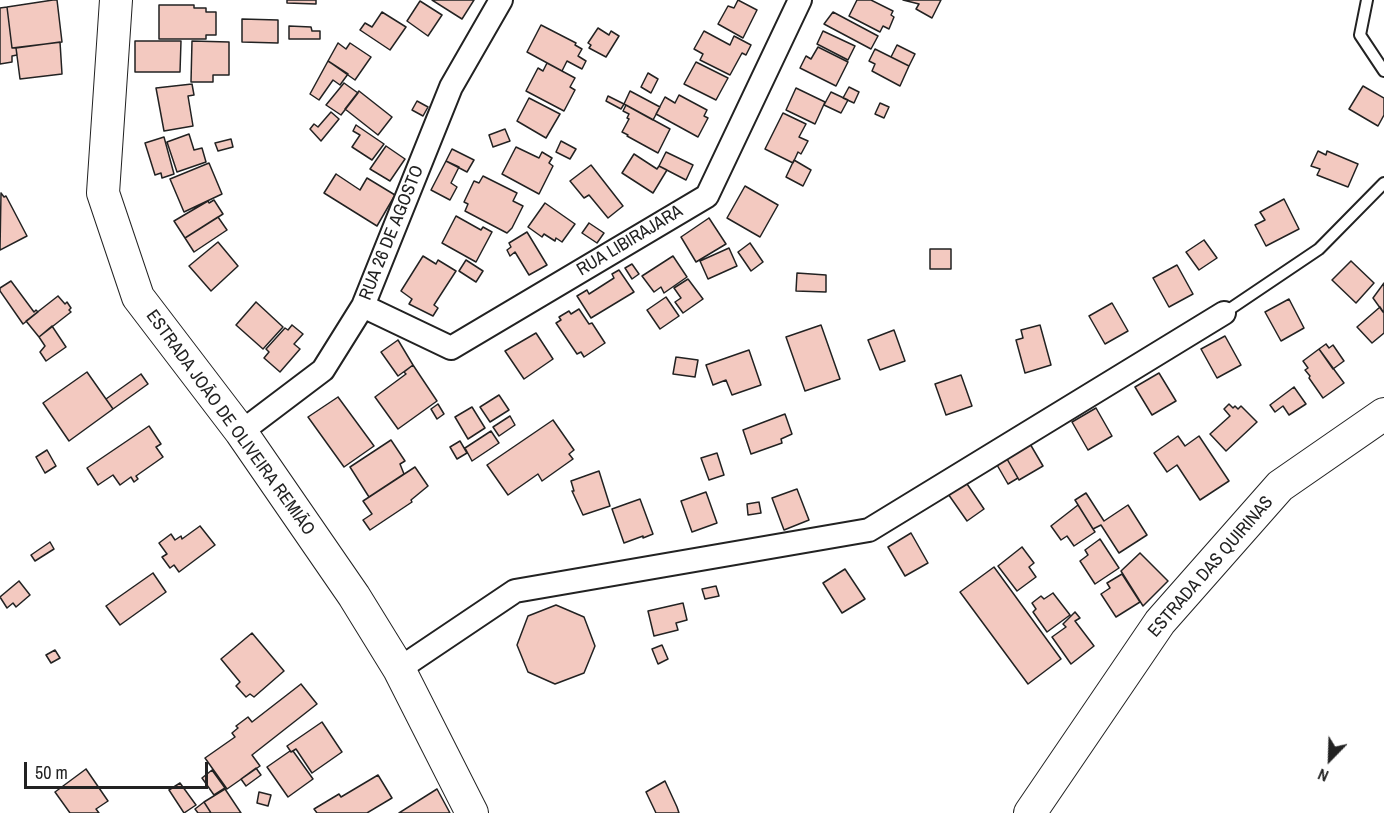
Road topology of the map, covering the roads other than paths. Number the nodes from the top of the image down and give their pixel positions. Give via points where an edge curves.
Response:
1 (116, 0) edge
2 (501, 0) edge
3 (800, 0) edge
4 (1367, 0) edge
5 (1384, 71) edge
6 (1384, 183) edge
7 (363, 306) junction
8 (1224, 313) joint
9 (1384, 414) edge
10 (240, 432) junction
11 (399, 669) junction
12 (471, 813) edge
13 (1030, 813) edge

1 - 10 main road, ESTRADA JOÃO DE OLIVEIRA REMIÃO via 103,193 138,297
2 - 7 street, RUA 26 DE AGOSTO via 451,87
3 - 7 street, RUA LIBIRAJARA via 707,196 452,348
4 - 5 lane via 1360,35
6 - 8 lane via 1319,249
7 - 10 street, RUA 26 DE AGOSTO via 323,370
8 - 11 street via 869,530 515,591
9 - 13 main road, ESTRADA DAS QUIRINAS via 1280,486 1160,622
10 - 11 main road, ESTRADA JOÃO DE OLIVEIRA REMIÃO via 354,596
11 - 12 main road, ESTRADA JOÃO DE OLIVEIRA REMIÃO

